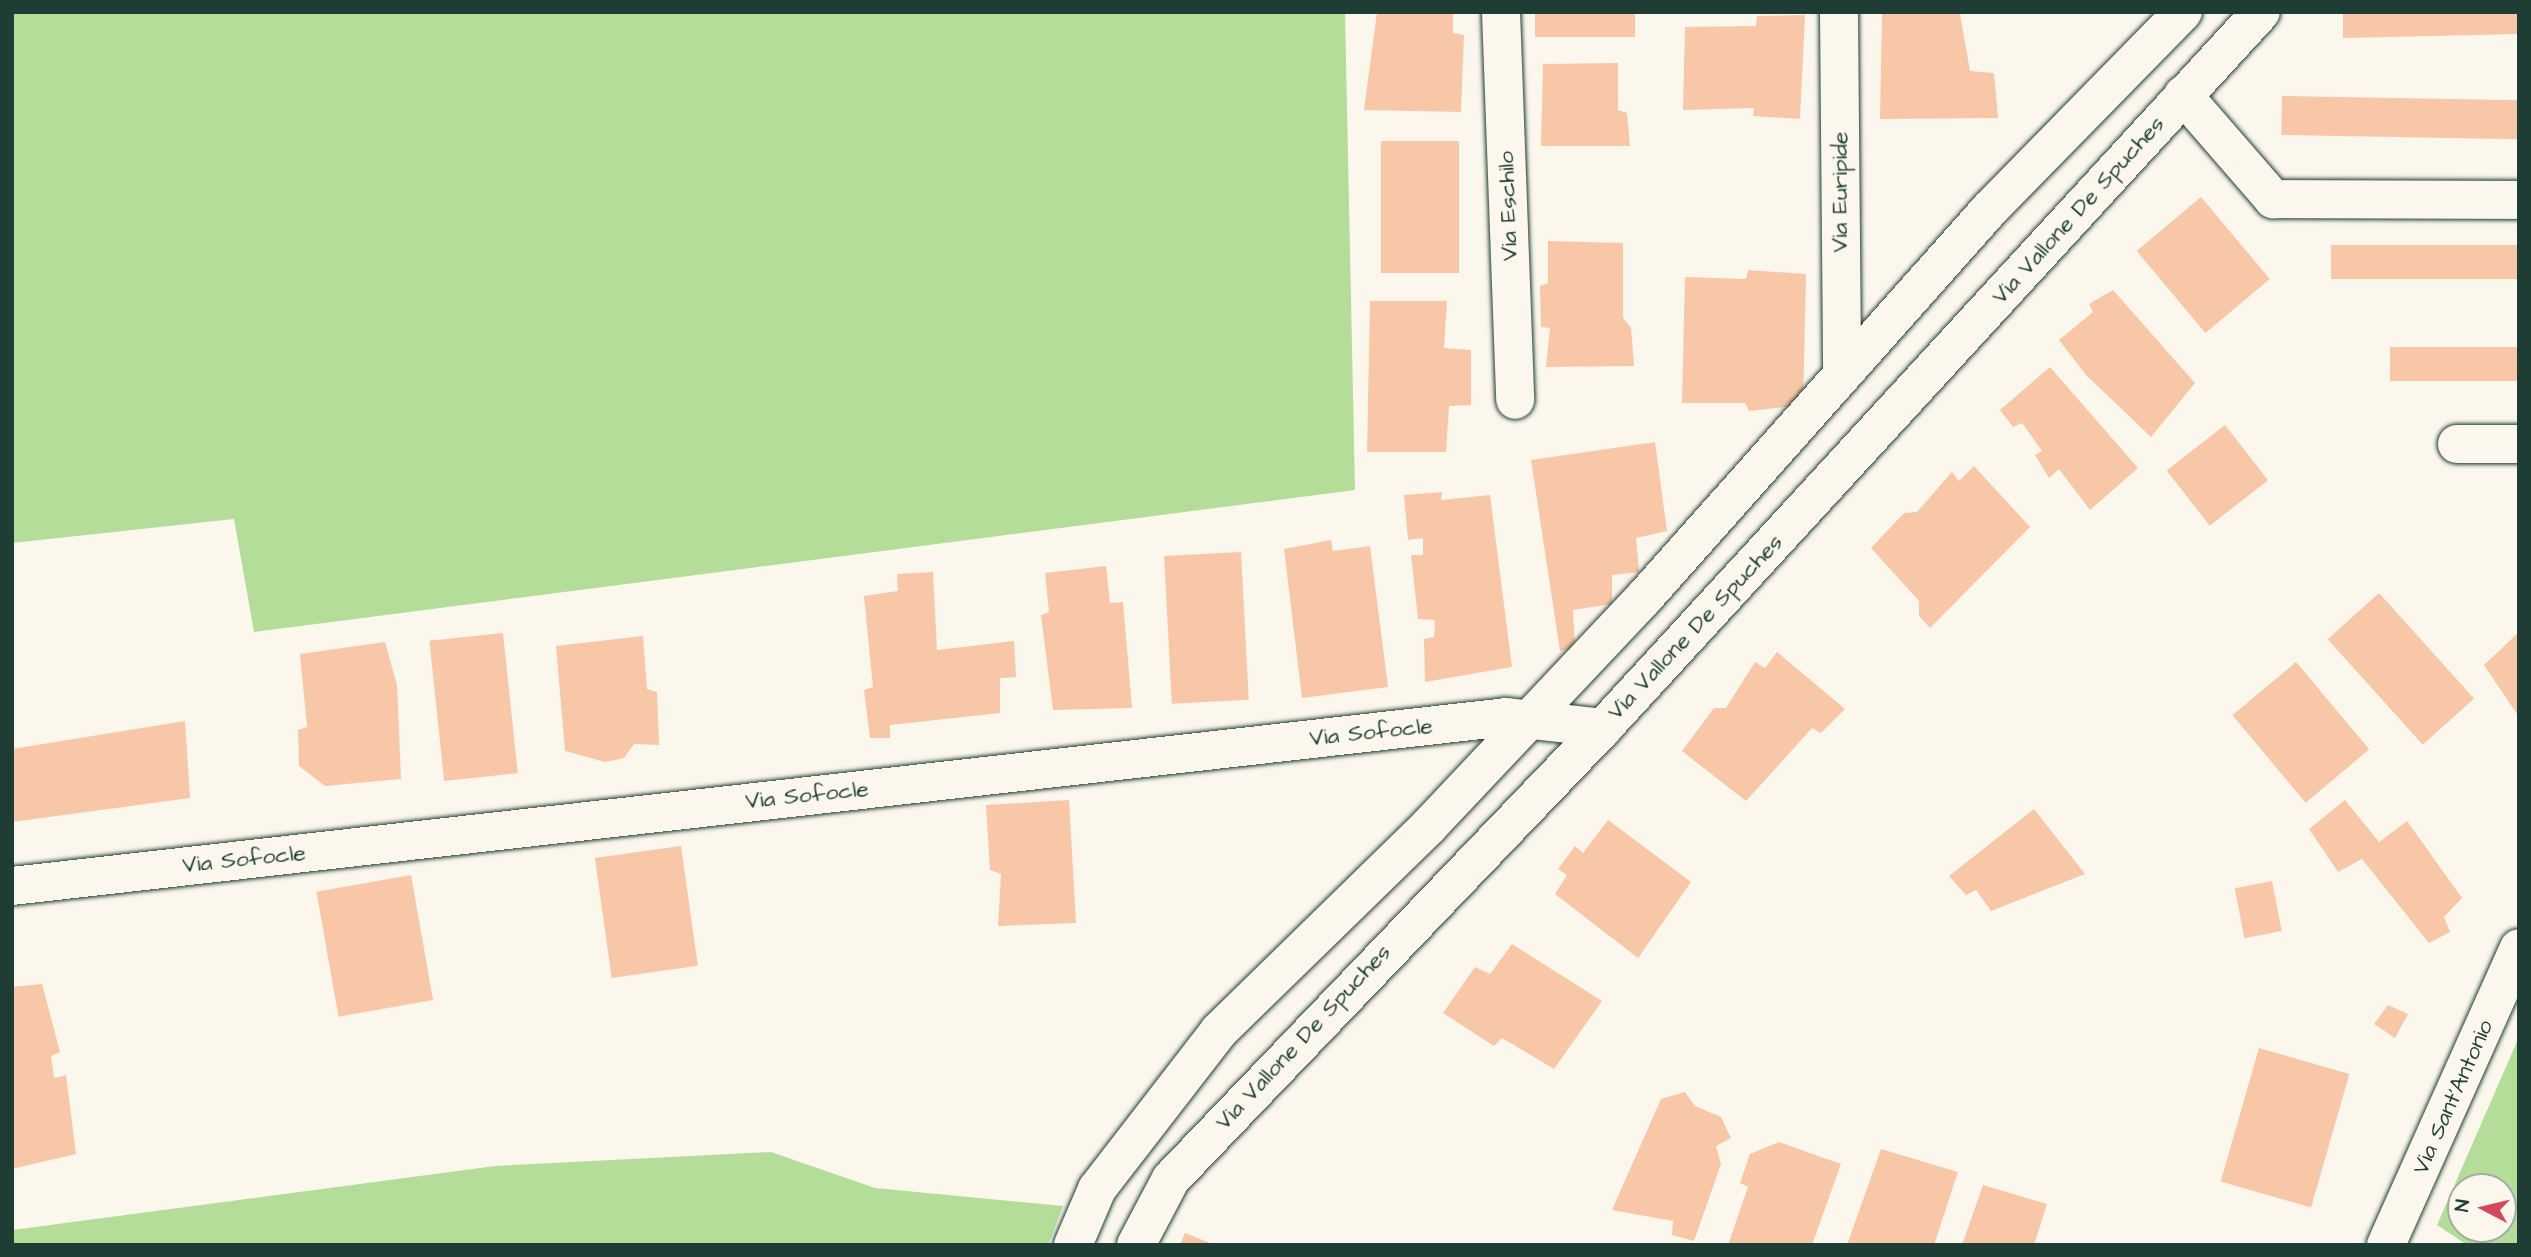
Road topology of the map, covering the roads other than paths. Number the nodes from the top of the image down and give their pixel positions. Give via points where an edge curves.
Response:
1 (1501, 12) edge
2 (1839, 12) edge
3 (2183, 12) edge
4 (2260, 12) edge
5 (2183, 95) junction
6 (2519, 200) edge
7 (1842, 371) junction
8 (1515, 400) dead end
9 (2456, 444) dead end
10 (2519, 444) edge
11 (1530, 719) junction
12 (1603, 728) junction
13 (12, 886) edge
14 (2519, 948) edge
15 (1073, 1245) edge
16 (1136, 1245) edge
17 (2386, 1245) edge

1 - 8 street, Via Eschilo
2 - 7 street, Via Euripide
3 - 7 street
4 - 5 street, Via Vallone De Spuches
5 - 6 street via 2273,199
5 - 12 street, Via Vallone De Spuches
7 - 11 street
9 - 10 street
11 - 12 street, Via Sofocle
11 - 13 street, Via Sofocle via 1506,716
11 - 15 street via 1219,1031 1097,1189
12 - 16 street, Via Vallone De Spuches via 1171,1179
14 - 17 street, Via Sant'Antonio

